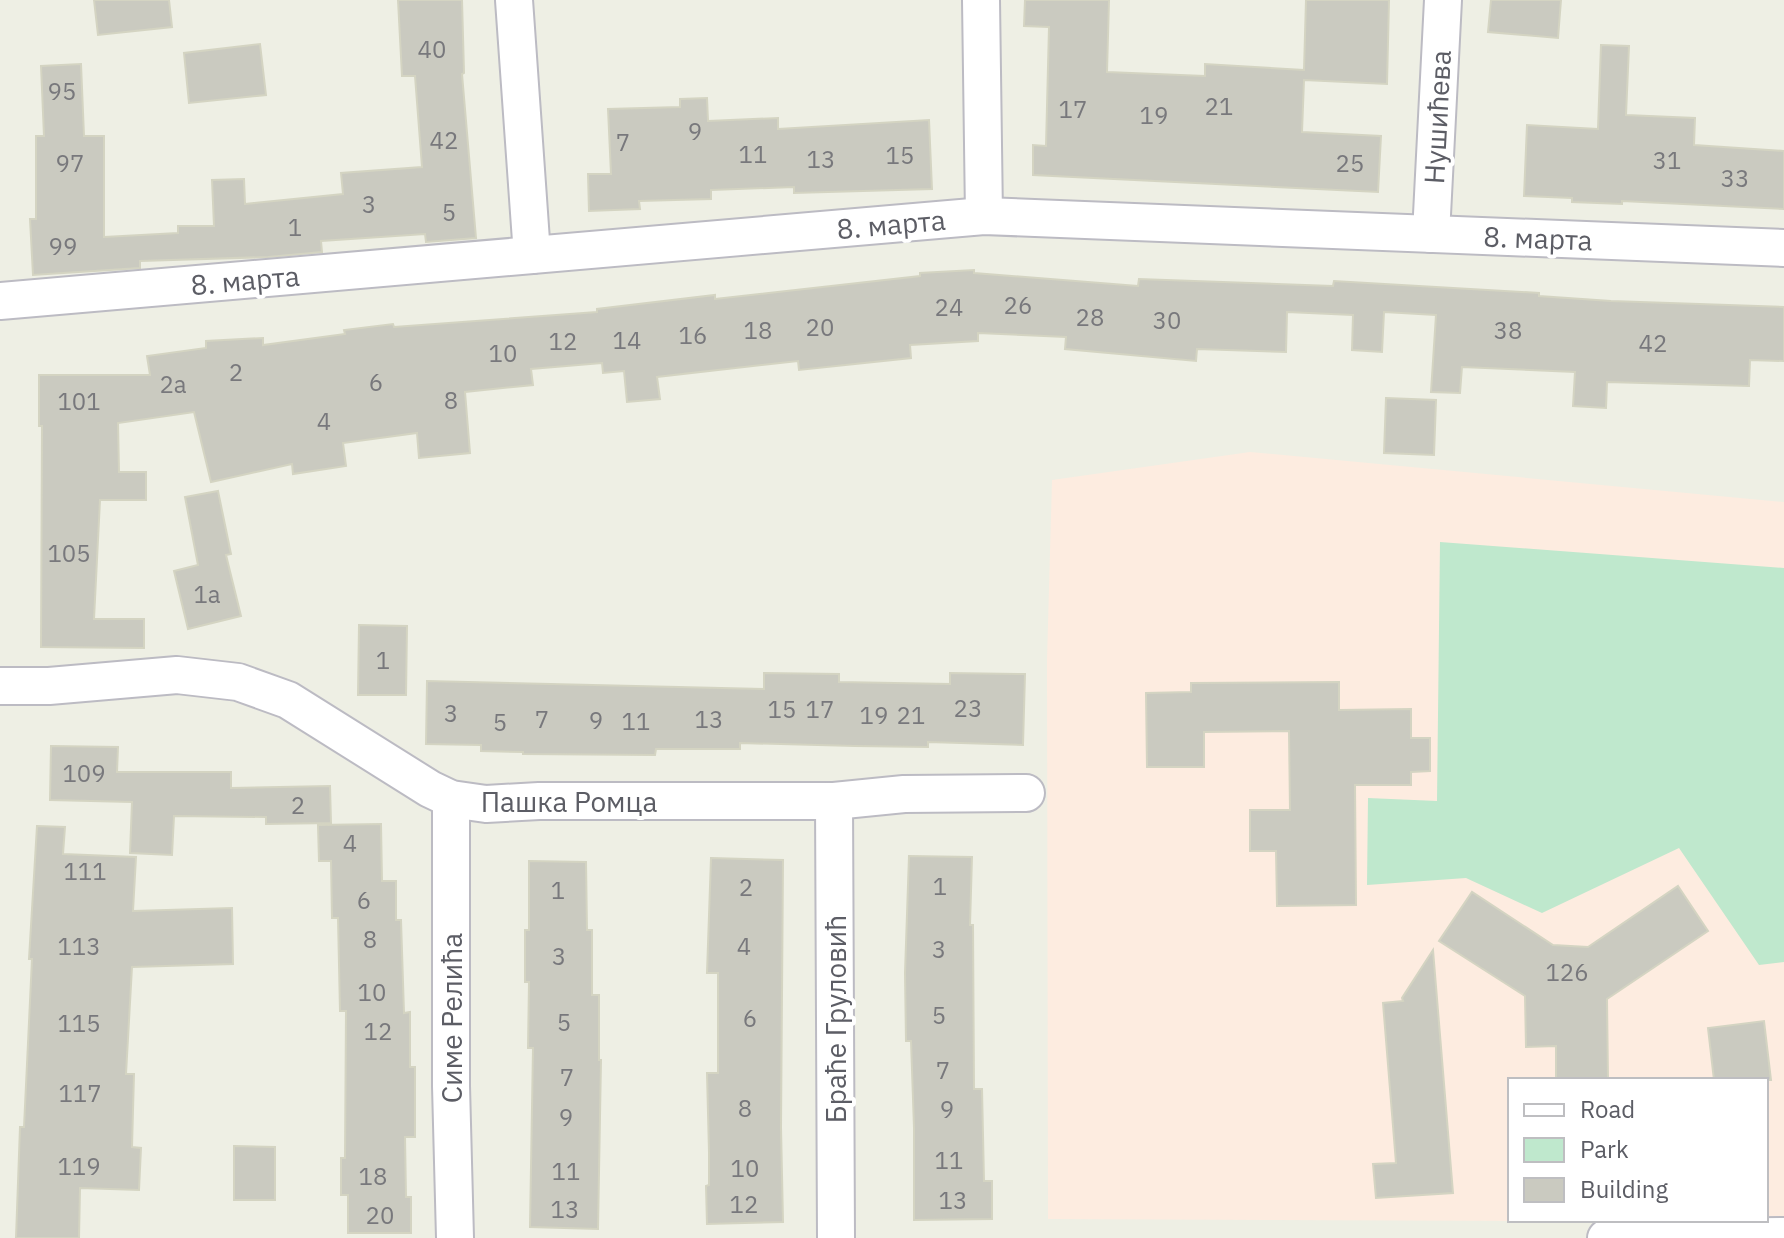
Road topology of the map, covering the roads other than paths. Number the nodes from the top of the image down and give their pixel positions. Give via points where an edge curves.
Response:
1 (514, 0) edge
2 (981, 0) edge
3 (1443, 0) edge
4 (984, 216) junction
5 (1431, 234) junction
6 (1784, 248) edge
7 (532, 255) junction
8 (0, 301) edge
9 (0, 686) edge
10 (1026, 793) dead end
11 (451, 799) junction
12 (834, 801) junction
13 (1784, 1236) edge
14 (455, 1238) edge
15 (836, 1238) edge
16 (1606, 1238) edge

1 - 7 street
2 - 4 street
3 - 5 street, Нушићева
4 - 5 street, 8. марта
4 - 7 street, 8. марта
5 - 6 street, 8. марта
7 - 8 street, 8. марта
9 - 11 street, Пашка Ромца via 177,675 238,682 288,700
10 - 12 street, Пашка Ромца via 904,794
11 - 12 street, Пашка Ромца via 486,804
11 - 14 street, Симе Релића
12 - 15 street, Браће Груловић
13 - 16 street

